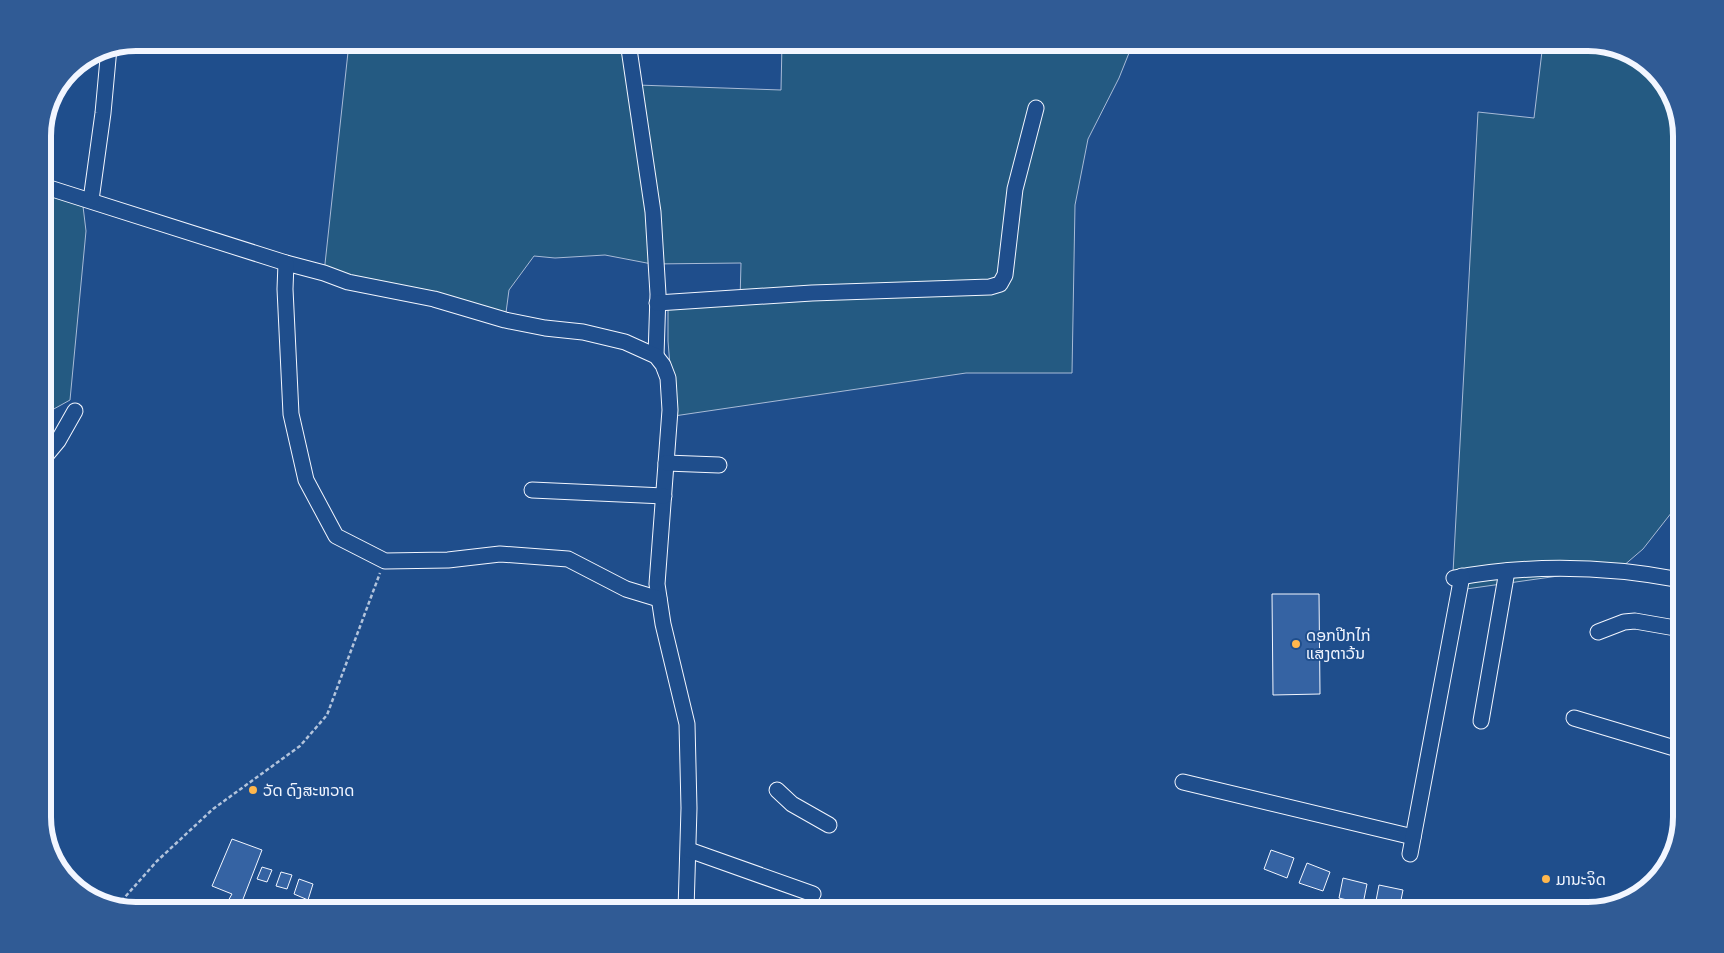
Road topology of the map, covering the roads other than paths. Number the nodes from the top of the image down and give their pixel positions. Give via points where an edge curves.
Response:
1 (629, 51) edge
2 (108, 57) edge
3 (1036, 108) dead end
4 (51, 188) edge
5 (92, 200) junction
6 (286, 263) junction
7 (657, 303) junction
8 (656, 356) junction
9 (76, 411) dead end
10 (51, 449) edge
11 (666, 463) junction
12 (719, 466) dead end
13 (532, 490) dead end
14 (664, 496) junction
15 (1507, 571) junction
16 (1673, 579) edge
17 (660, 598) junction
18 (1673, 627) edge
19 (1598, 632) dead end
20 (1574, 718) dead end
21 (1481, 721) dead end
22 (1673, 747) edge
23 (1183, 782) dead end
24 (777, 790) dead end
25 (829, 825) dead end
26 (1412, 837) junction
27 (689, 850) junction
28 (1410, 854) dead end
29 (814, 894) dead end
30 (686, 902) edge

1 - 7 street via 653,212
2 - 5 street
3 - 7 street via 1015,189 1005,275 1000,284 990,288 812,293
4 - 5 street
5 - 6 street
6 - 8 street via 348,282 434,300 505,320 625,342
6 - 17 street via 291,414 306,480 336,536 385,561 448,560 500,554 568,559 626,589
7 - 8 street
8 - 11 street via 668,378 670,410
9 - 10 street
11 - 12 street
11 - 14 street
13 - 14 street
14 - 17 street via 658,575
15 - 16 street via 1566,568
15 - 21 street
15 - 26 street via 1457,577
17 - 27 street via 686,724
18 - 19 street via 1635,621
20 - 22 street
23 - 26 street
24 - 25 street via 792,804
26 - 28 street
27 - 29 street
27 - 30 street

